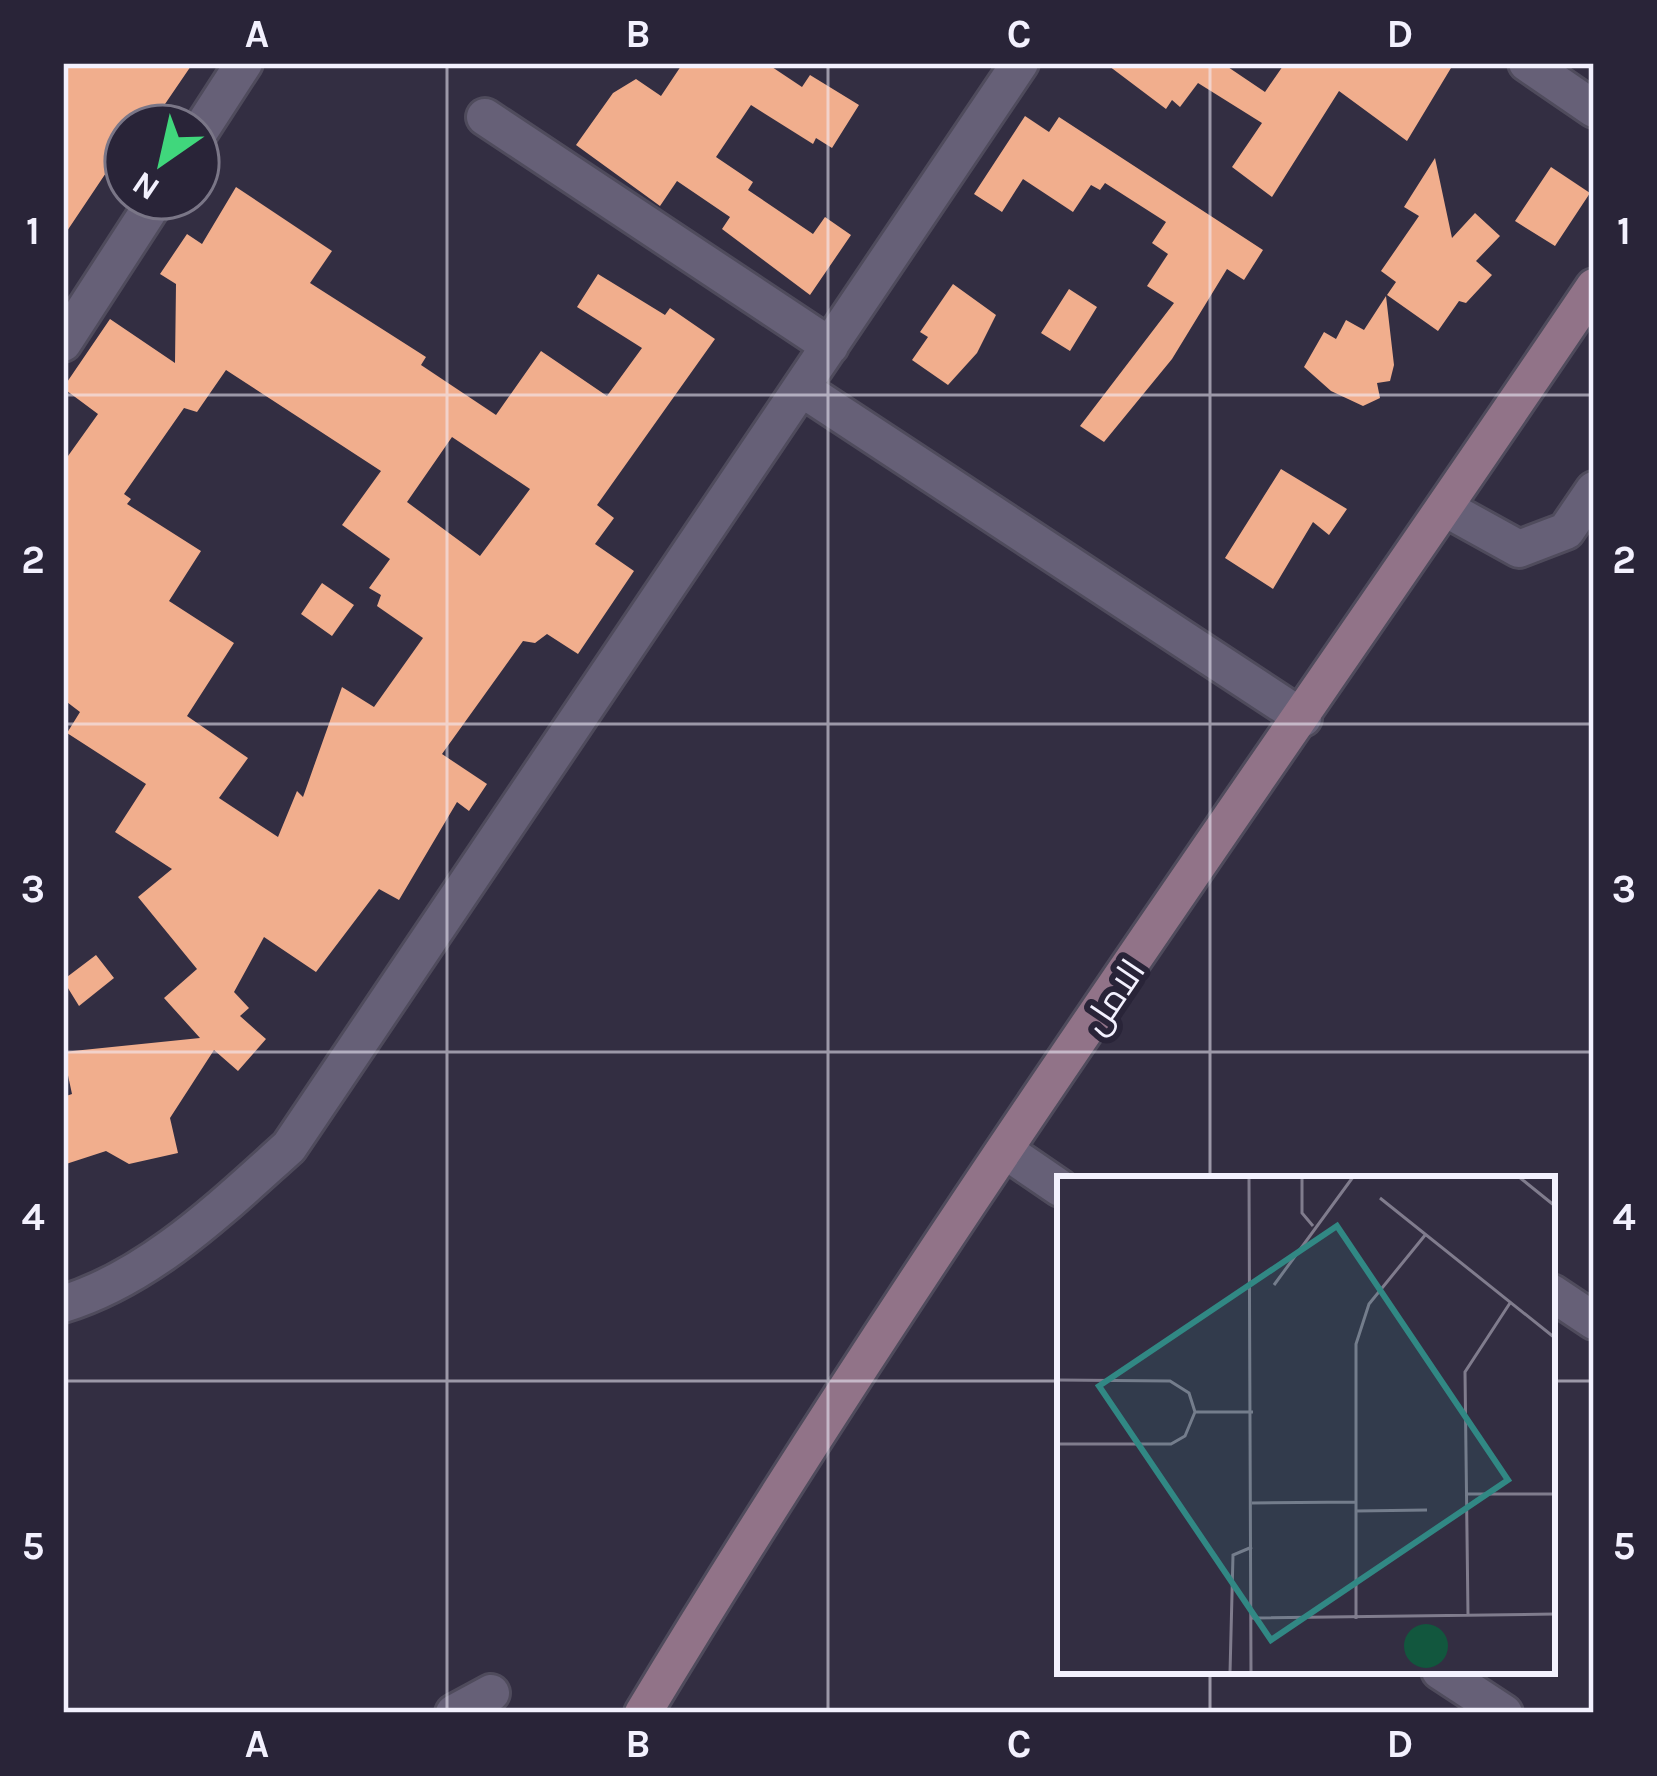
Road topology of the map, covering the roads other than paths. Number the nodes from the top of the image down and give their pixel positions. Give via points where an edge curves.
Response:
1 (1020, 63) edge
2 (1527, 63) edge
3 (240, 64) edge
4 (217, 102) edge
5 (1594, 109) edge
6 (485, 118) dead end
7 (141, 222) edge
8 (1594, 287) edge
9 (63, 343) edge
10 (830, 346) junction
11 (801, 388) junction
12 (1594, 490) edge
13 (1445, 508) junction
14 (1304, 718) junction
15 (1006, 1151) junction
16 (1057, 1186) edge
17 (1555, 1295) edge
18 (63, 1304) edge
19 (1594, 1321) edge
20 (1445, 1674) edge
21 (491, 1693) dead end
22 (454, 1713) edge
23 (643, 1713) edge
24 (1504, 1713) edge

1 - 10 street
2 - 5 street
3 - 4 street
6 - 10 street
7 - 9 street
8 - 13 street, الامل
10 - 11 street
11 - 14 street
11 - 18 street via 289,1147 199,1228 98,1294
12 - 13 street via 1566,531 1519,550
13 - 14 street, الامل
14 - 15 street, الامل
15 - 16 street
15 - 23 street, الامل via 766,1510
17 - 19 street
20 - 24 street
21 - 22 street

